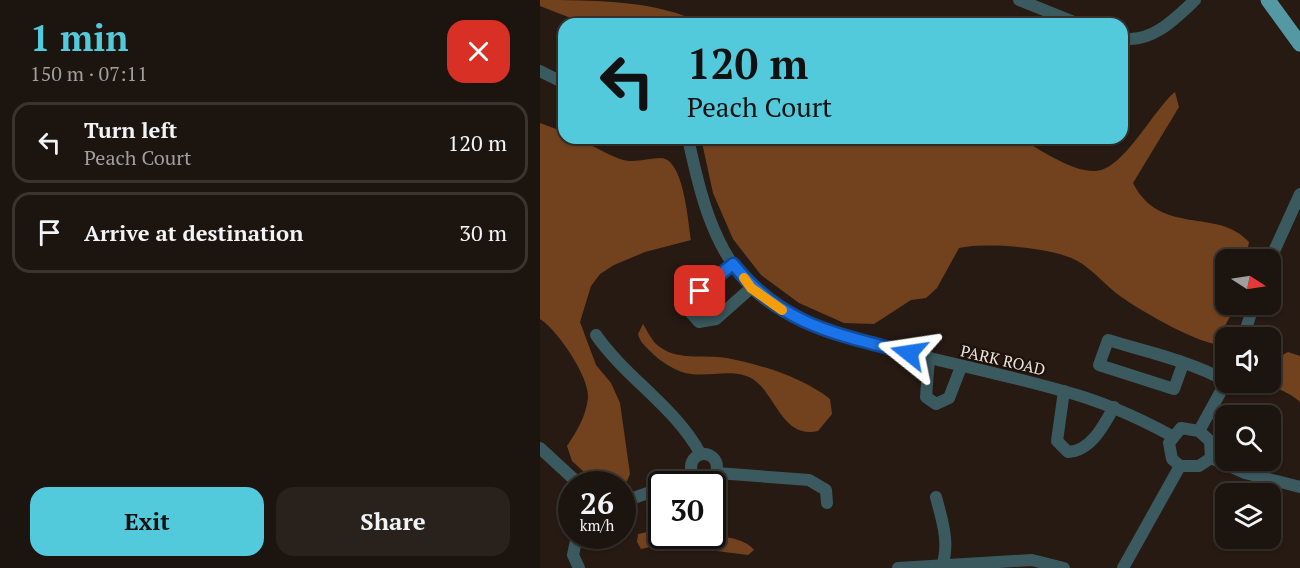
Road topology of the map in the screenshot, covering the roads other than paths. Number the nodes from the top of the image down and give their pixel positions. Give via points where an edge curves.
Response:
1 (1019, 0) edge
2 (1195, 0) edge
3 (1268, 0) edge
4 (1064, 18) edge
5 (1128, 39) edge
6 (1300, 44) edge
7 (540, 71) edge
8 (558, 80) edge
9 (689, 144) edge
10 (1300, 194) edge
11 (1275, 249) edge
12 (733, 264) junction
13 (751, 288) junction
14 (596, 335) dead end
15 (929, 358) junction
16 (1183, 364) junction
17 (961, 367) junction
18 (1215, 377) edge
19 (1064, 391) junction
20 (1220, 393) edge
21 (1114, 407) junction
22 (1199, 431) junction
23 (1172, 436) junction
24 (540, 448) edge
25 (700, 453) junction
26 (1211, 458) junction
27 (1180, 466) junction
28 (565, 471) edge
29 (691, 471) edge
30 (717, 471) edge
31 (726, 474) edge
32 (1300, 487) edge
33 (936, 497) dead end
34 (827, 503) dead end
35 (574, 549) edge
36 (1028, 564) edge
37 (942, 566) junction
38 (579, 568) edge
39 (898, 568) edge
40 (1064, 568) edge
41 (1123, 568) edge

1 - 4 street
2 - 5 street via 1155,33
3 - 6 main road
7 - 8 street
9 - 12 street, PARK ROAD via 699,194
10 - 11 street
12 - 13 street, PARK ROAD
12 - 13 street via 700,291 692,302 693,317 699,322 716,319
13 - 15 street, PARK ROAD via 792,318
14 - 25 street via 692,438
15 - 17 street, PARK ROAD
15 - 17 street via 926,397 936,404 949,398
16 - 16 street via 1108,339 1099,365 1174,389
16 - 18 street
17 - 19 street, PARK ROAD
19 - 21 street, PARK ROAD
19 - 21 street via 1057,441 1068,452 1083,447 1096,436
20 - 22 street
21 - 23 street, PARK ROAD
22 - 23 street via 1181,428
22 - 26 street via 1210,441
23 - 27 street via 1169,452
24 - 28 street
25 - 29 street via 694,456
25 - 30 street via 714,457
26 - 27 street via 1199,466
26 - 32 street via 1245,473
27 - 41 street
31 - 34 street via 809,480 826,490
33 - 37 street via 946,553
35 - 38 street
36 - 37 street
36 - 40 street
37 - 39 street

